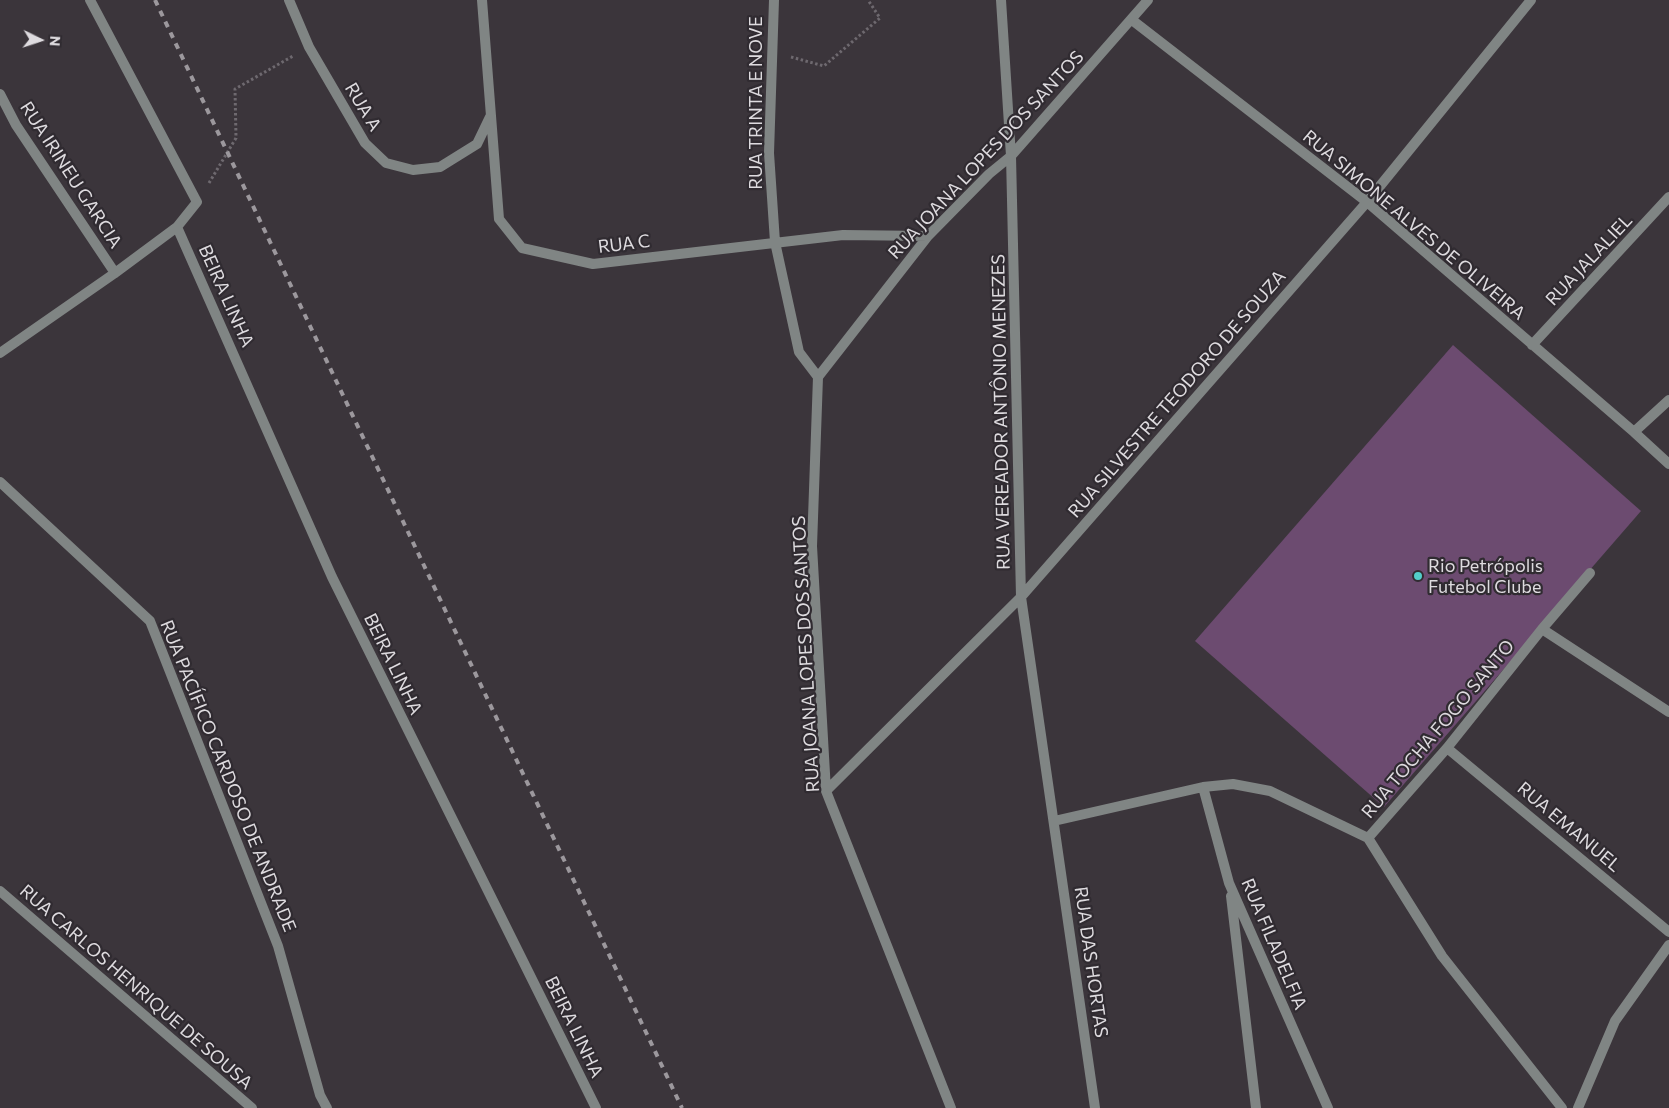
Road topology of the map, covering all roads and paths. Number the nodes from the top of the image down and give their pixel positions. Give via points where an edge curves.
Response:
1 (90, 0) edge
2 (289, 0) edge
3 (482, 0) edge
4 (774, 0) edge
5 (868, 0) edge
6 (1001, 0) edge
7 (1148, 0) edge
8 (1531, 0) edge
9 (1132, 20) junction
10 (309, 47) junction
11 (772, 53) junction
12 (0, 94) edge
13 (491, 116) junction
14 (1011, 156) junction
15 (1669, 197) edge
16 (197, 202) junction
17 (1367, 202) junction
18 (177, 227) junction
19 (928, 236) junction
20 (775, 242) junction
21 (115, 273) junction
22 (1532, 345) junction
23 (0, 353) edge
24 (818, 377) junction
25 (1669, 400) edge
26 (1634, 432) junction
27 (1669, 464) edge
28 (0, 482) edge
29 (1590, 573) dead end
30 (1022, 597) junction
31 (1542, 629) junction
32 (1669, 712) edge
33 (1447, 748) junction
34 (1203, 788) junction
35 (826, 791) junction
36 (1054, 821) junction
37 (1368, 838) junction
38 (1229, 883) junction
39 (0, 892) edge
40 (1669, 932) edge
41 (1669, 945) edge
42 (252, 1108) edge
43 (328, 1108) edge
44 (596, 1108) edge
45 (951, 1108) edge
46 (1095, 1108) edge
47 (1256, 1108) edge
48 (1328, 1108) edge
49 (1562, 1108) edge
50 (1578, 1108) edge

1 - 16 street
2 - 10 street, RUA A
3 - 13 street, RUA C
4 - 11 street, RUA TRINTA E NOVE
5 - 11 path via 880,18 824,66
6 - 14 street, RUA VEREADOR ANTÔNIO MENEZES
7 - 9 street, RUA JOANA LOPES DOS SANTOS
8 - 17 street, RUA SILVESTRE TEODORO DE SOUZA
9 - 14 street, RUA JOANA LOPES DOS SANTOS
9 - 17 street, RUA SIMONE ALVES DE OLIVEIRA
10 - 13 street, RUA A via 365,144 386,162 414,170 440,167 477,144
10 - 16 path via 235,89 236,138
11 - 20 street, RUA TRINTA E NOVE via 769,153
12 - 21 street, RUA IRINEU GARCIA via 16,125
13 - 20 street, RUA C via 499,219 522,248 593,264
14 - 19 street, RUA JOANA LOPES DOS SANTOS
14 - 30 street, RUA VEREADOR ANTÔNIO MENEZES
15 - 22 street, RUA JALALIEL
16 - 18 street
17 - 22 street, RUA SIMONE ALVES DE OLIVEIRA
17 - 30 street, RUA SILVESTRE TEODORO DE SOUZA
18 - 21 street
18 - 44 street, BEIRA LINHA via 332,577
19 - 20 street, RUA C via 843,235
19 - 24 street, RUA JOANA LOPES DOS SANTOS
20 - 24 street, RUA TRINTA E NOVE via 799,352
21 - 23 street
22 - 26 street, RUA SIMONE ALVES DE OLIVEIRA
24 - 35 street, RUA JOANA LOPES DOS SANTOS via 812,546
25 - 26 street
26 - 27 street, RUA SIMONE ALVES DE OLIVEIRA
28 - 43 street, RUA PACÍFICO CARDOSO DE ANDRADE via 150,621 278,946 320,1095
29 - 31 street, RUA TOCHA FOGO SANTO
30 - 35 street, RUA SILVESTRE TEODORO DE SOUZA
30 - 36 street, RUA VEREADOR ANTÔNIO MENEZES
31 - 32 street
31 - 33 street, RUA TOCHA FOGO SANTO
33 - 37 street, RUA TOCHA FOGO SANTO
33 - 40 street, RUA EMANUEL
34 - 36 street, RUA TOCHA FOGO SANTO
34 - 37 street, RUA TOCHA FOGO SANTO via 1233,784 1270,791
34 - 38 street, RUA FILADELFIA
35 - 45 street, RUA JOANA LOPES DOS SANTOS
36 - 46 street, RUA DAS HORTAS
37 - 49 street via 1442,956
38 - 47 street
38 - 48 street, RUA FILADELFIA
39 - 42 street, RUA CARLOS HENRIQUE DE SOUSA
41 - 50 street via 1615,1021

